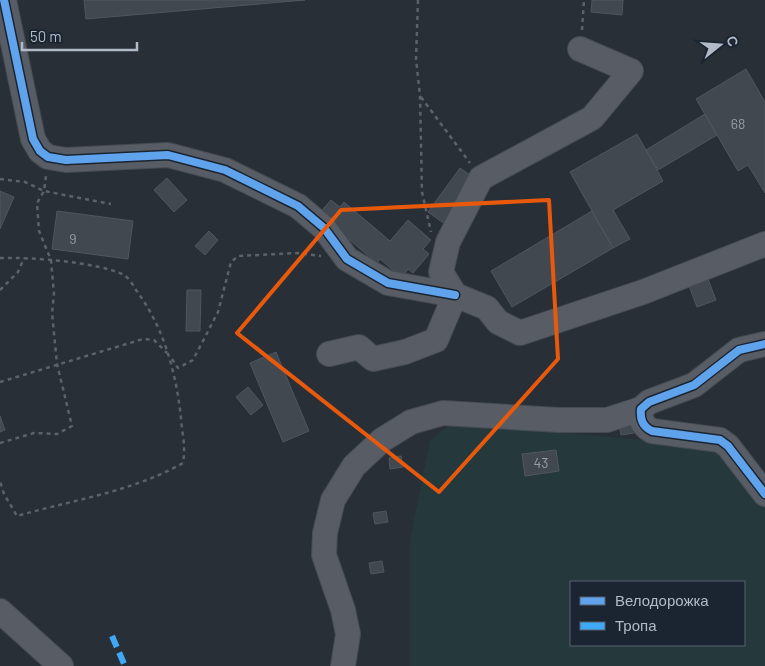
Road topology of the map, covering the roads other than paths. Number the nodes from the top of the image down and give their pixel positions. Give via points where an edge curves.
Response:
1 (4, 0) edge
2 (580, 48) road end
3 (765, 244) edge
4 (455, 295) junction
5 (765, 344) edge
6 (329, 354) dead end
7 (641, 409) junction
8 (765, 494) edge
9 (0, 611) edge
10 (61, 666) edge
11 (343, 666) edge

1 - 4 street via 33,140 48,157 66,160 168,155 225,170 298,206 324,228 347,259 388,283
2 - 4 street via 631,71 592,118 480,178 448,242 442,272
3 - 4 street via 643,292 520,333 498,322 487,308
4 - 6 street via 436,340 405,352 373,359 359,347
5 - 7 street via 739,350 694,386 648,402
7 - 8 street via 644,427 652,431 720,440
7 - 11 street via 607,420 443,413 411,422 382,440 354,466 333,500 325,533 324,555 348,634
9 - 10 street

